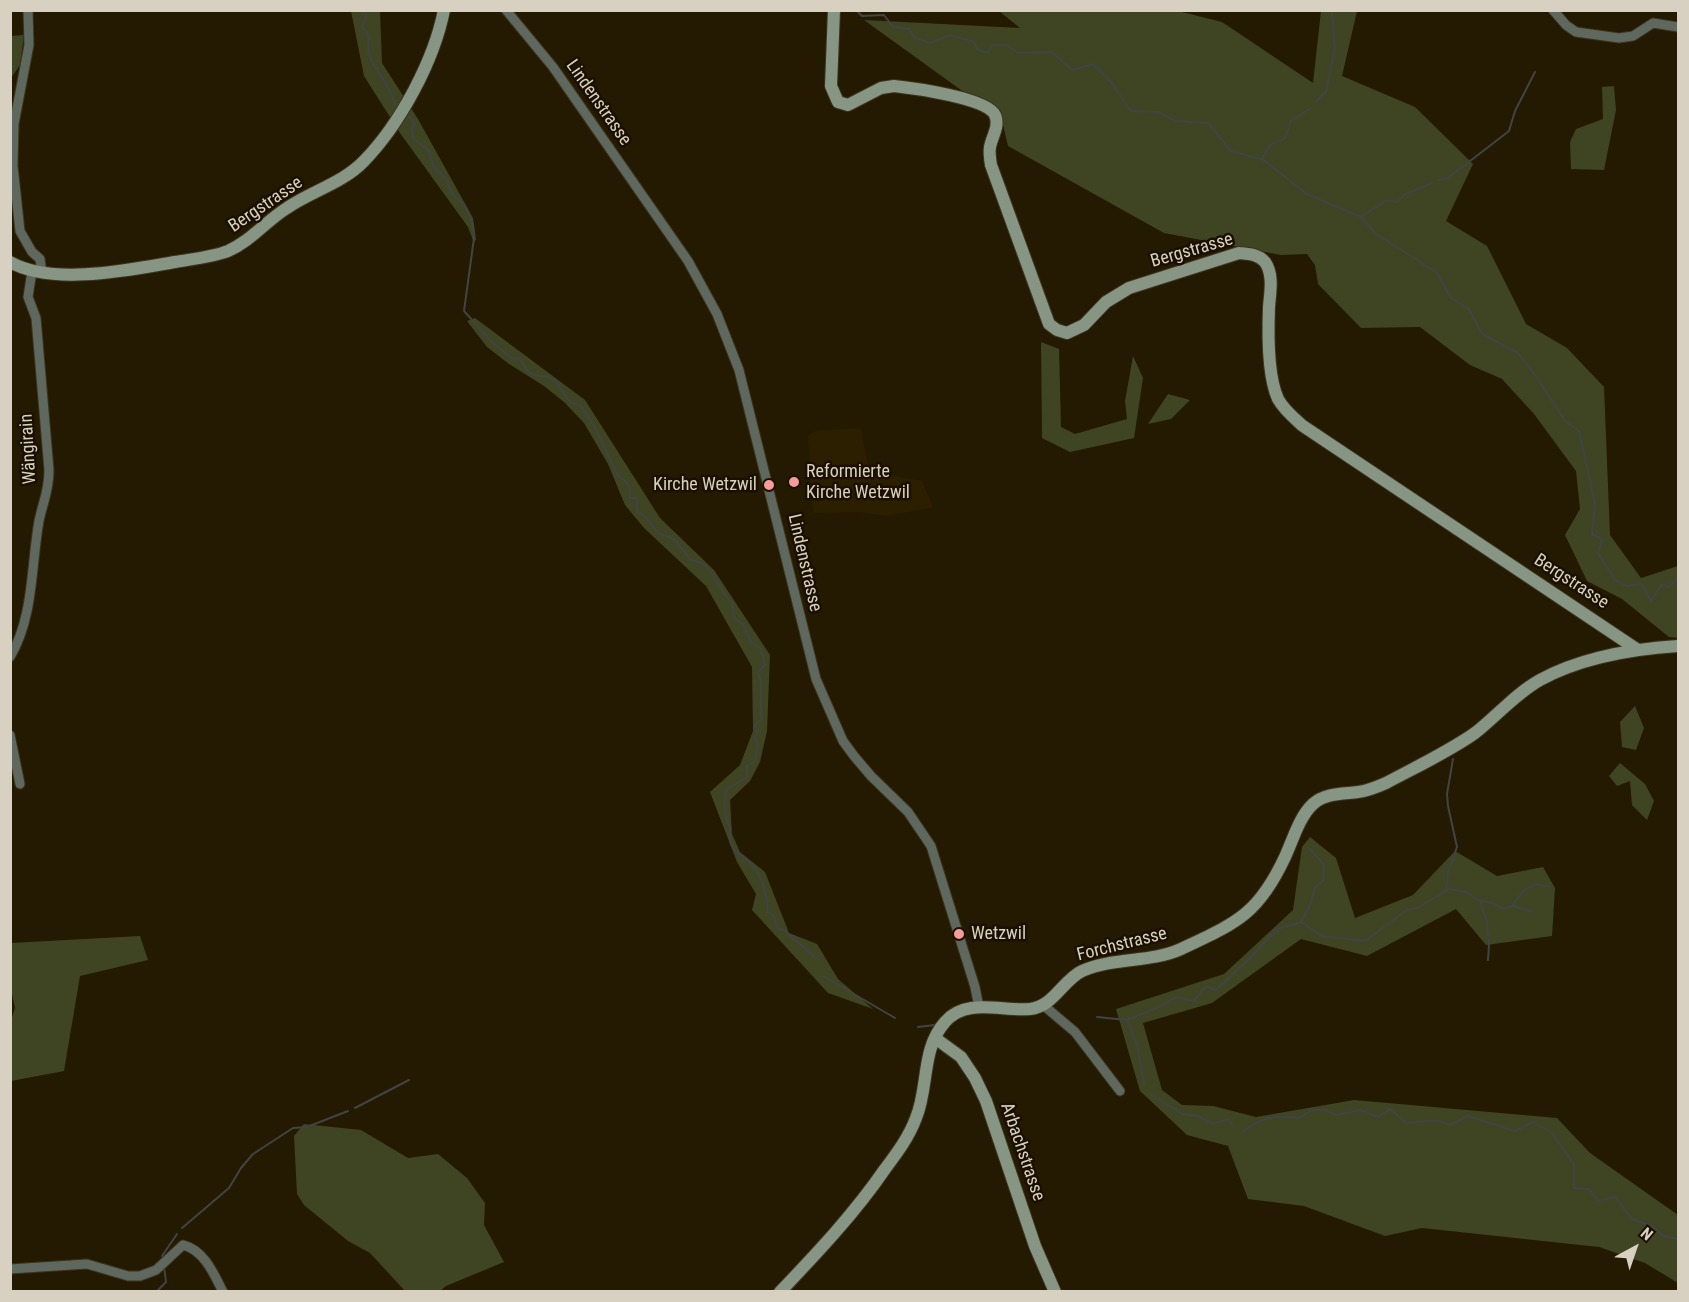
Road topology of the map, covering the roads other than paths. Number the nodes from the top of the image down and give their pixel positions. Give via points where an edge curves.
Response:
1 (28, 10) edge
2 (444, 10) edge
3 (506, 10) edge
4 (834, 10) edge
5 (1553, 10) edge
6 (1678, 27) edge
7 (10, 262) edge
8 (37, 272) junction
9 (1678, 646) edge
10 (1638, 650) junction
11 (10, 657) edge
12 (10, 735) edge
13 (20, 784) dead end
14 (1043, 1005) junction
15 (979, 1007) junction
16 (935, 1038) junction
17 (1120, 1091) dead end
18 (10, 1269) edge
19 (223, 1292) edge
20 (780, 1292) edge
21 (1055, 1292) edge

1 - 8 street via 29,45 14,124 13,166 20,231 39,259
2 - 8 street, Bergstrasse via 439,35 405,106 349,175 287,208 227,251 120,272
3 - 15 street, Lindenstrasse via 553,67 675,242 717,314 739,370 816,679 843,741 908,812 931,846
4 - 10 street, Bergstrasse via 831,86 838,102 848,105 881,88 894,86 972,101 988,107 995,115 997,128 990,148 991,165 1049,324 1067,333 1084,325 1106,302 1129,288 1239,253 1255,255 1265,262 1271,282 1271,370 1278,398 1287,411 1303,426
5 - 6 street via 1576,32 1619,38 1633,36 1653,23
7 - 8 street, Bergstrasse
8 - 11 street, Wängirain via 28,297 36,318 49,487 40,517 26,617
9 - 10 street, Forchstrasse
10 - 14 street, Forchstrasse via 1590,661 1543,679 1520,693 1473,734 1423,763 1374,788 1319,800 1306,812 1264,896 1247,914 1170,954 1078,973
12 - 13 street
14 - 15 street via 1030,1009
14 - 17 street via 1075,1032
15 - 16 street via 949,1018
16 - 20 street via 917,1118 898,1151 846,1222
16 - 21 street, Arbachstrasse via 961,1057 979,1086
18 - 19 street via 87,1264 140,1276 156,1270 183,1245 205,1259

